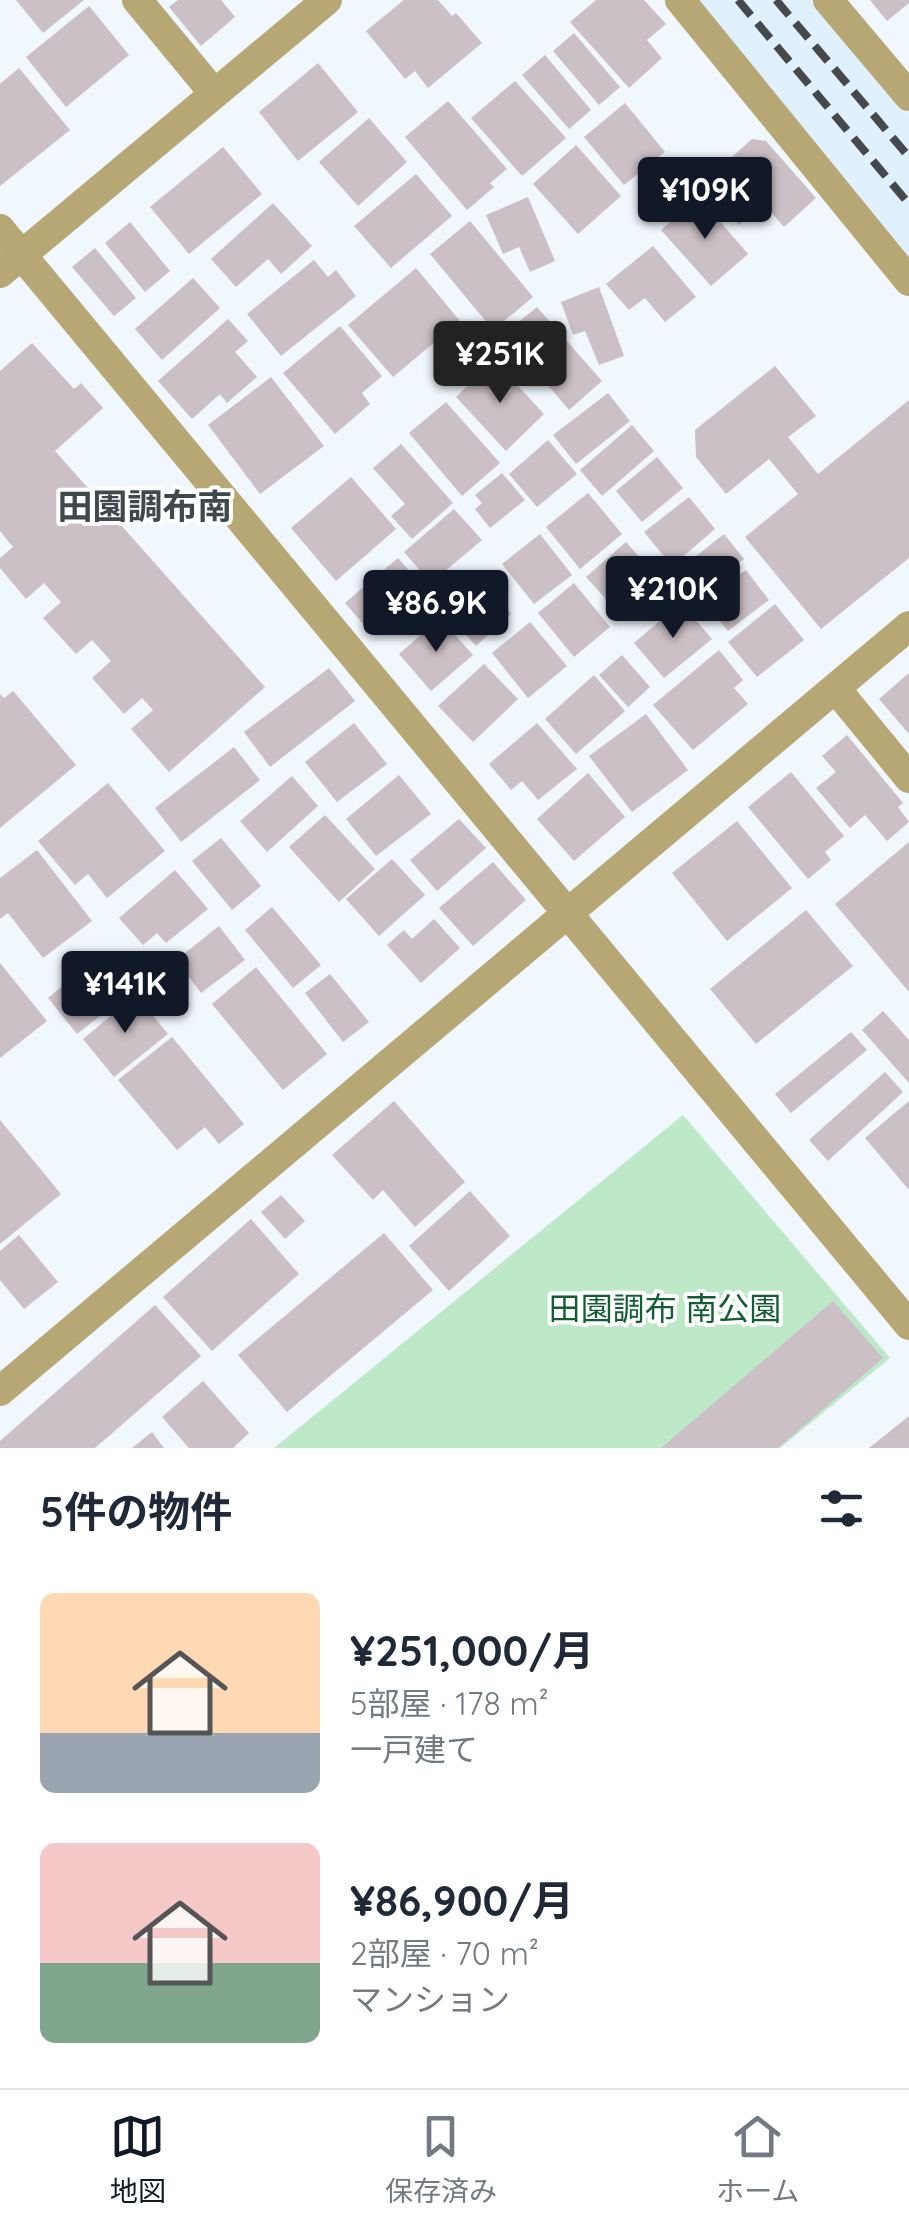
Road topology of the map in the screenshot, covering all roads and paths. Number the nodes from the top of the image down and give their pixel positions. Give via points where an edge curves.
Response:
1 (137, 0) edge
2 (326, 0) edge
3 (680, 0) edge
4 (828, 0) edge
5 (213, 92) junction
6 (909, 96) edge
7 (0, 229) edge
8 (11, 264) edge
9 (909, 281) edge
10 (909, 626) edge
11 (836, 689) junction
12 (909, 778) edge
13 (568, 913) junction
14 (909, 1325) edge
15 (0, 1392) edge

1 - 5 street
2 - 5 street
3 - 9 street
4 - 6 street
5 - 8 street
7 - 8 street
8 - 13 street
10 - 11 street
11 - 12 street
11 - 13 street
13 - 14 street
13 - 15 street

